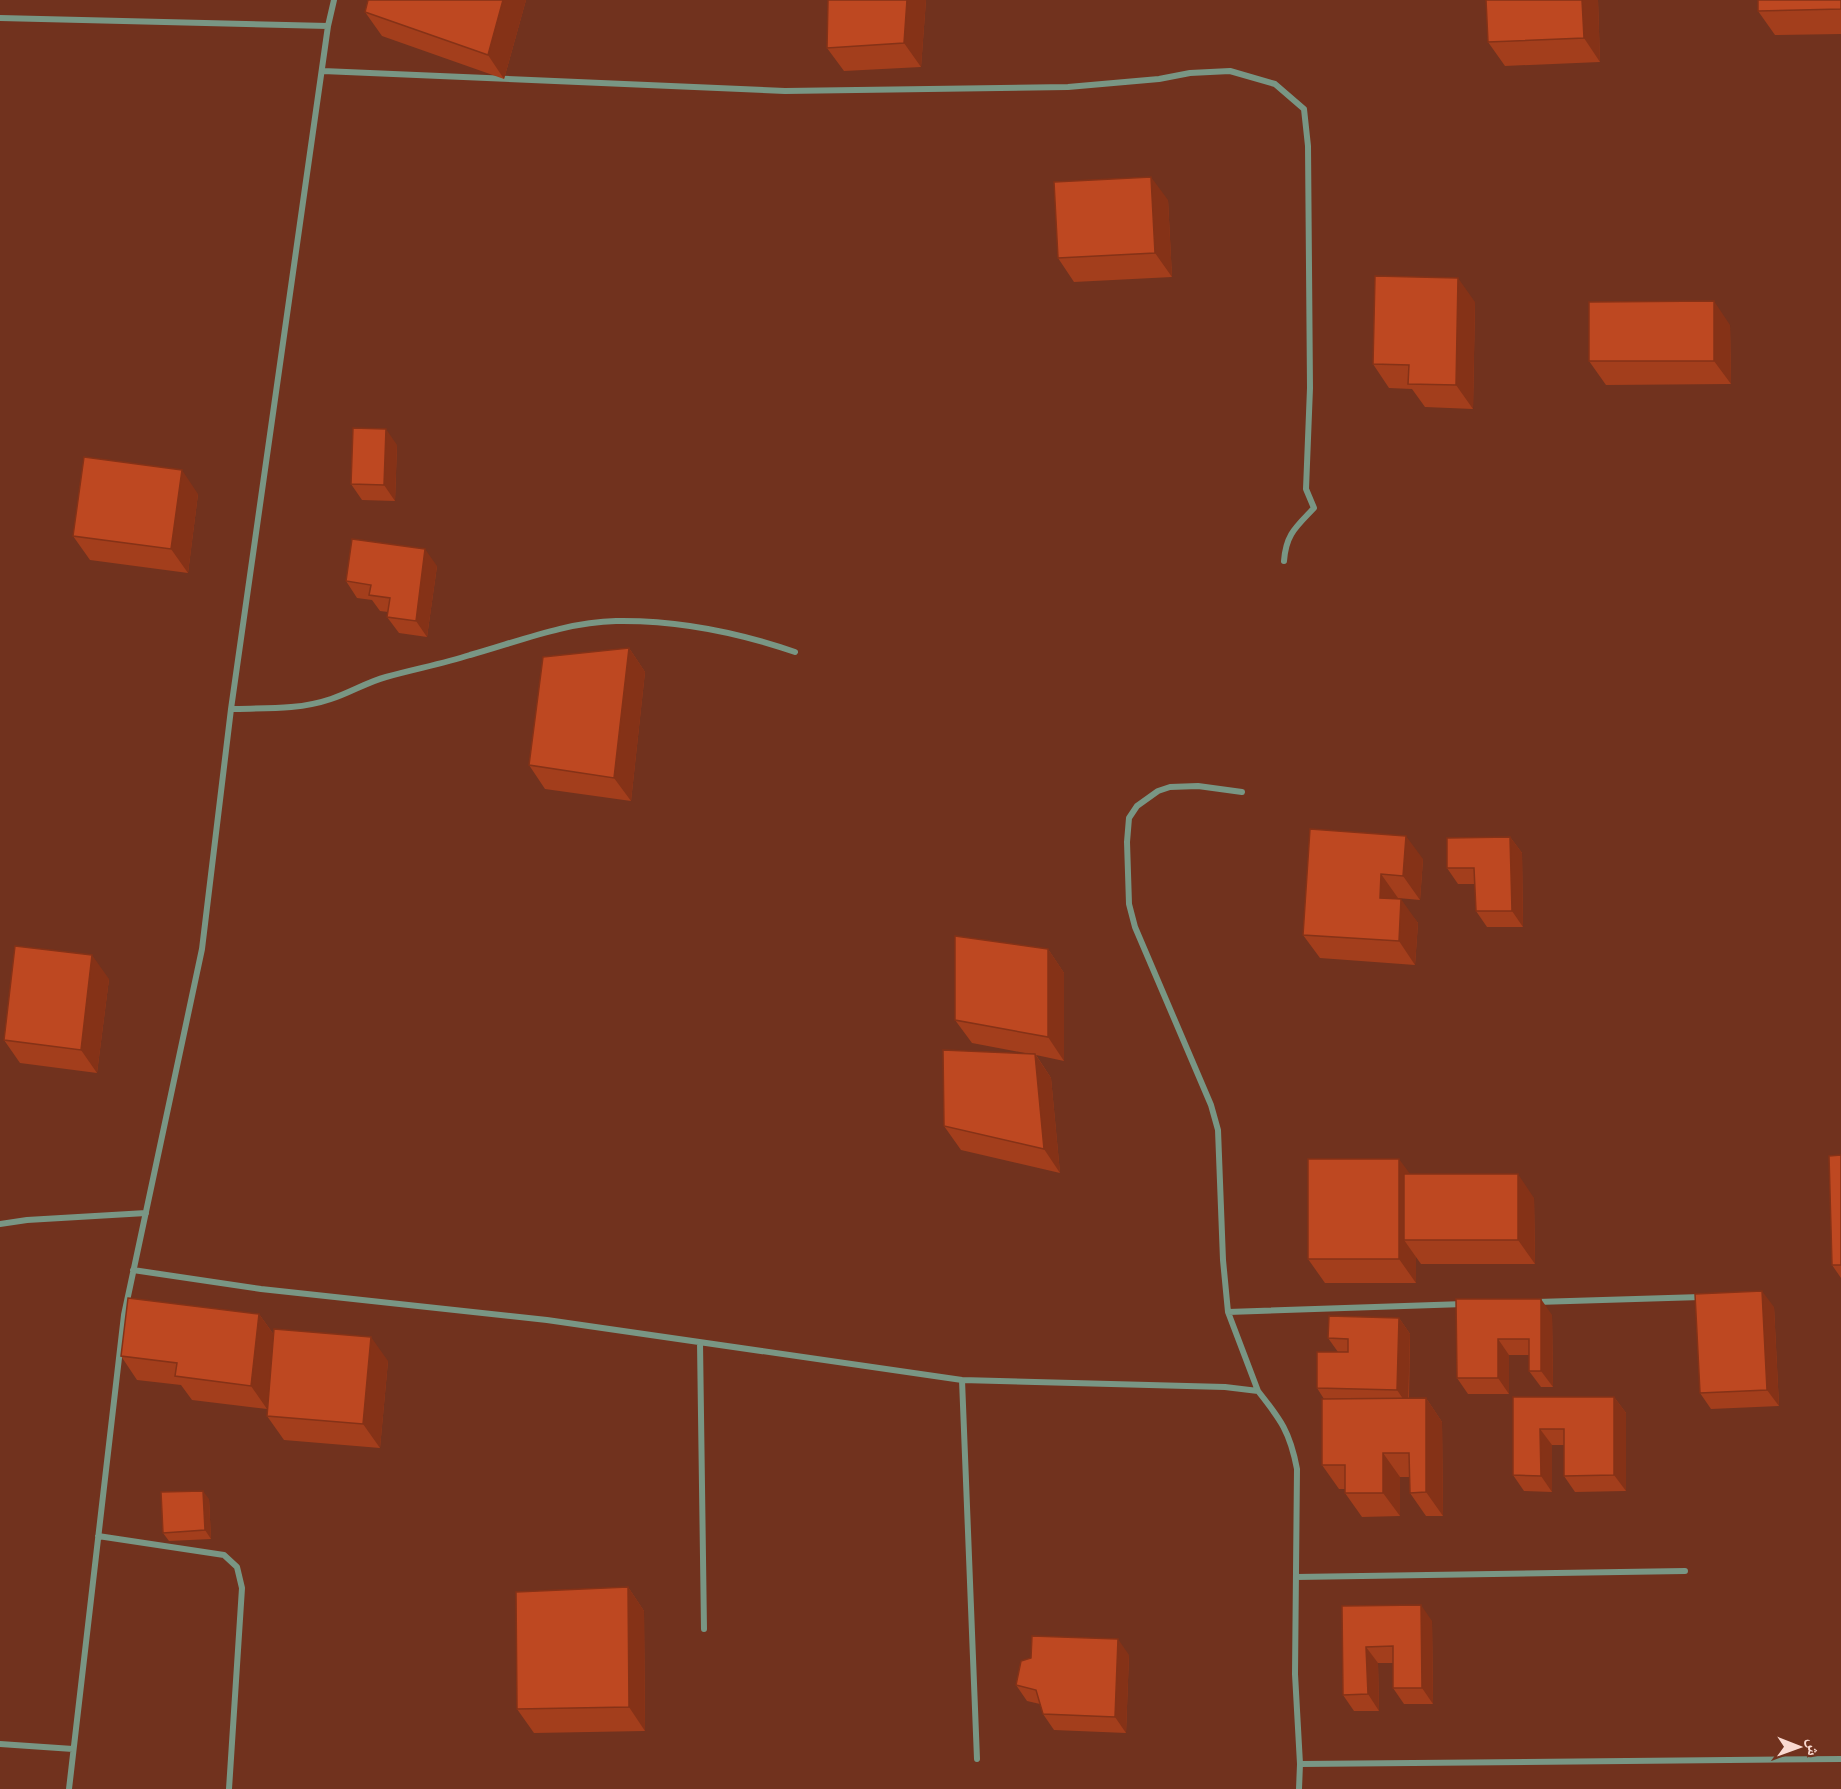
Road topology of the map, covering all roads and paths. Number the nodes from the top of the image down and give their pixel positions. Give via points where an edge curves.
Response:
1 (334, 0) edge
2 (0, 18) edge
3 (328, 26) junction
4 (323, 71) junction
5 (1284, 561) dead end
6 (795, 652) dead end
7 (231, 708) junction
8 (1242, 792) dead end
9 (146, 1213) junction
10 (0, 1224) edge
11 (133, 1270) junction
12 (1704, 1297) edge
13 (1526, 1302) edge
14 (1466, 1304) edge
15 (1228, 1312) junction
16 (700, 1343) junction
17 (962, 1380) junction
18 (1258, 1391) junction
19 (99, 1536) junction
20 (1685, 1571) dead end
21 (1296, 1577) junction
22 (704, 1629) dead end
23 (0, 1744) edge
24 (73, 1749) junction
25 (977, 1759) dead end
26 (1841, 1759) edge
27 (1300, 1764) junction
28 (69, 1789) edge
29 (229, 1789) edge
30 (1299, 1789) edge

1 - 3 street
2 - 3 street
3 - 4 street
4 - 5 street via 784,91 1068,87 1230,71 1275,84 1304,109 1308,146 1310,388 1306,489 1314,508 1291,531
4 - 7 street
6 - 7 street via 757,639 685,624 615,621 564,628 407,671 331,699 295,707
7 - 9 street via 202,949
8 - 15 street via 1198,786 1158,791 1137,806 1129,818 1127,842 1129,903 1135,927 1218,1130
9 - 10 street
9 - 11 street
11 - 16 street via 261,1289 547,1320
11 - 19 street via 124,1315
12 - 13 street
14 - 15 street
15 - 18 street
16 - 17 street
16 - 22 street
17 - 18 street
17 - 25 street
18 - 21 street via 1279,1418 1294,1451
19 - 24 street
19 - 29 street via 224,1555 237,1567 242,1588
20 - 21 street
21 - 27 street via 1295,1674
23 - 24 street
24 - 28 street
26 - 27 street
27 - 30 street

